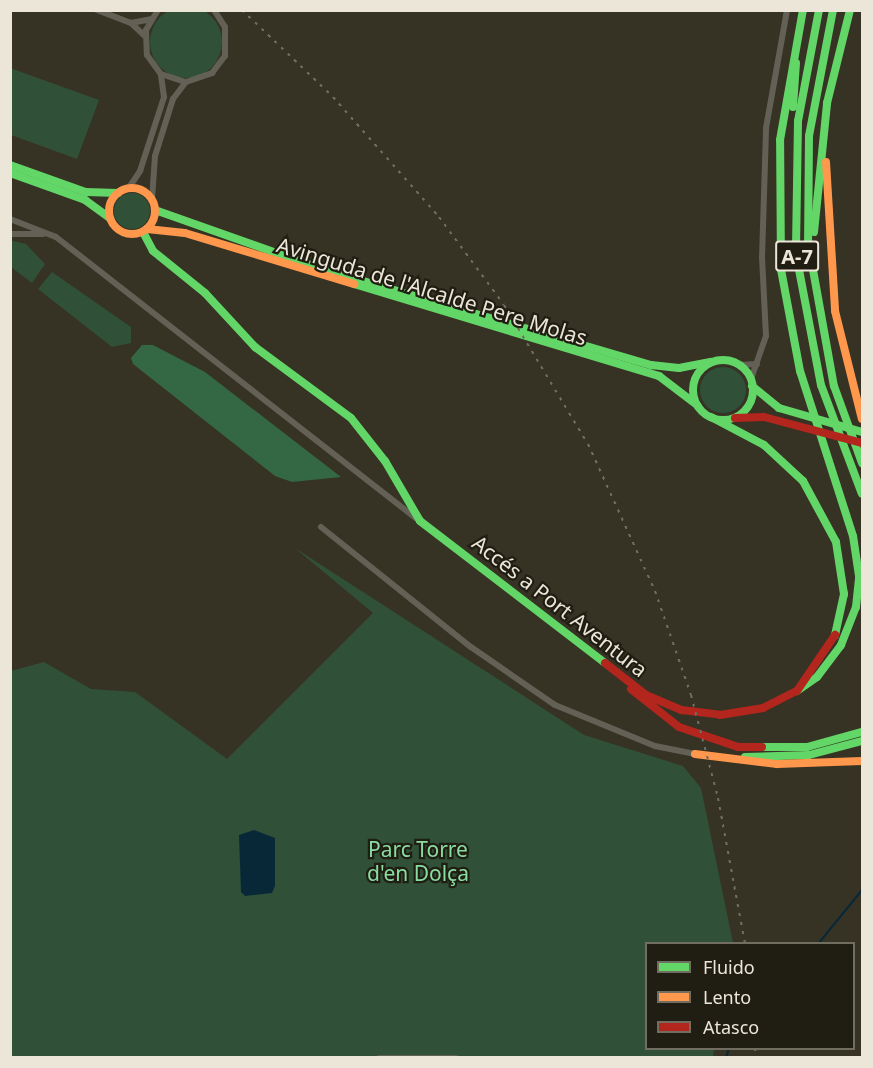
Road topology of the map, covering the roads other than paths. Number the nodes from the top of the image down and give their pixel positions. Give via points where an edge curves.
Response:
1 (97, 10) edge
2 (214, 10) edge
3 (788, 10) edge
4 (804, 10) edge
5 (819, 10) edge
6 (833, 10) edge
7 (850, 10) edge
8 (157, 11) edge
9 (151, 19) junction
10 (131, 23) junction
11 (145, 36) junction
12 (797, 38) junction
13 (161, 74) junction
14 (833, 80) junction
15 (186, 82) junction
16 (10, 165) edge
17 (794, 165) junction
18 (10, 173) edge
19 (128, 189) junction
20 (118, 193) junction
21 (152, 199) junction
22 (155, 210) junction
23 (110, 218) junction
24 (10, 219) edge
25 (145, 230) junction
26 (47, 233) junction
27 (10, 234) edge
28 (814, 295) junction
29 (710, 362) junction
30 (758, 364) junction
31 (739, 365) junction
32 (752, 382) junction
33 (697, 405) junction
34 (711, 417) junction
35 (731, 418) junction
36 (862, 418) edge
37 (862, 432) edge
38 (862, 443) edge
39 (862, 463) edge
40 (862, 494) edge
41 (420, 521) junction
42 (321, 527) dead end
43 (623, 680) junction
44 (797, 691) junction
45 (862, 732) edge
46 (862, 741) edge
47 (847, 742) junction
48 (695, 754) joint
49 (720, 757) junction
50 (861, 761) edge
51 (379, 1058) edge
52 (456, 1058) edge

1 - 10 street
2 - 15 street via 225,27 225,56 212,73
3 - 30 street via 766,128 762,258 766,336
4 - 12 main road
5 - 17 main road, A-7
6 - 28 main road, A-7 via 808,154
7 - 14 main road
8 - 9 street
9 - 10 street
9 - 11 street
10 - 11 street
11 - 13 street via 149,60
12 - 17 main road via 790,150
12 - 44 main road via 780,140 781,269 800,371 853,536 859,576 856,607 841,645 816,677
13 - 15 street
13 - 19 street via 164,97 138,176
14 - 28 main road via 816,180
14 - 36 main road via 825,171 827,251 843,349
15 - 21 street via 172,99 155,156
16 - 20 main road via 86,192
17 - 40 main road, A-7 via 796,254 808,332 828,410
18 - 23 main road via 86,200
19 - 20 main road
19 - 21 main road
20 - 23 main road
21 - 22 main road
22 - 25 main road
22 - 29 main road, Avinguda de l'Alcalde Pere Molas via 198,229 507,325 661,367
23 - 25 main road via 122,232
24 - 26 street, Accés a Port Aventura
25 - 33 main road, Avinguda de l'Alcalde Pere Molas via 185,233 513,336 668,380
25 - 41 main road, Accés a Port Aventura via 153,251 205,293 255,347 351,418 377,449
26 - 27 street
26 - 41 street, Accés a Port Aventura
28 - 39 main road, A-7 via 834,386
29 - 31 main road
29 - 33 main road via 694,381
30 - 31 street
30 - 32 street
31 - 32 main road
32 - 35 main road via 748,406
32 - 37 main road via 774,405
33 - 34 main road
34 - 35 main road
34 - 44 main road via 755,439 795,471 817,501 836,542 844,583 841,618 828,651
35 - 38 main road via 764,417
41 - 43 main road, Accés a Port Aventura
42 - 48 street via 471,647 555,705 655,746
43 - 44 main road, Accés a Port Aventura via 682,710 708,714 763,708
43 - 47 main road via 640,700 689,732 716,742 771,749
45 - 47 main road
46 - 47 main road
47 - 49 main road via 794,756
48 - 49 main road
49 - 50 main road via 810,765
51 - 52 street

